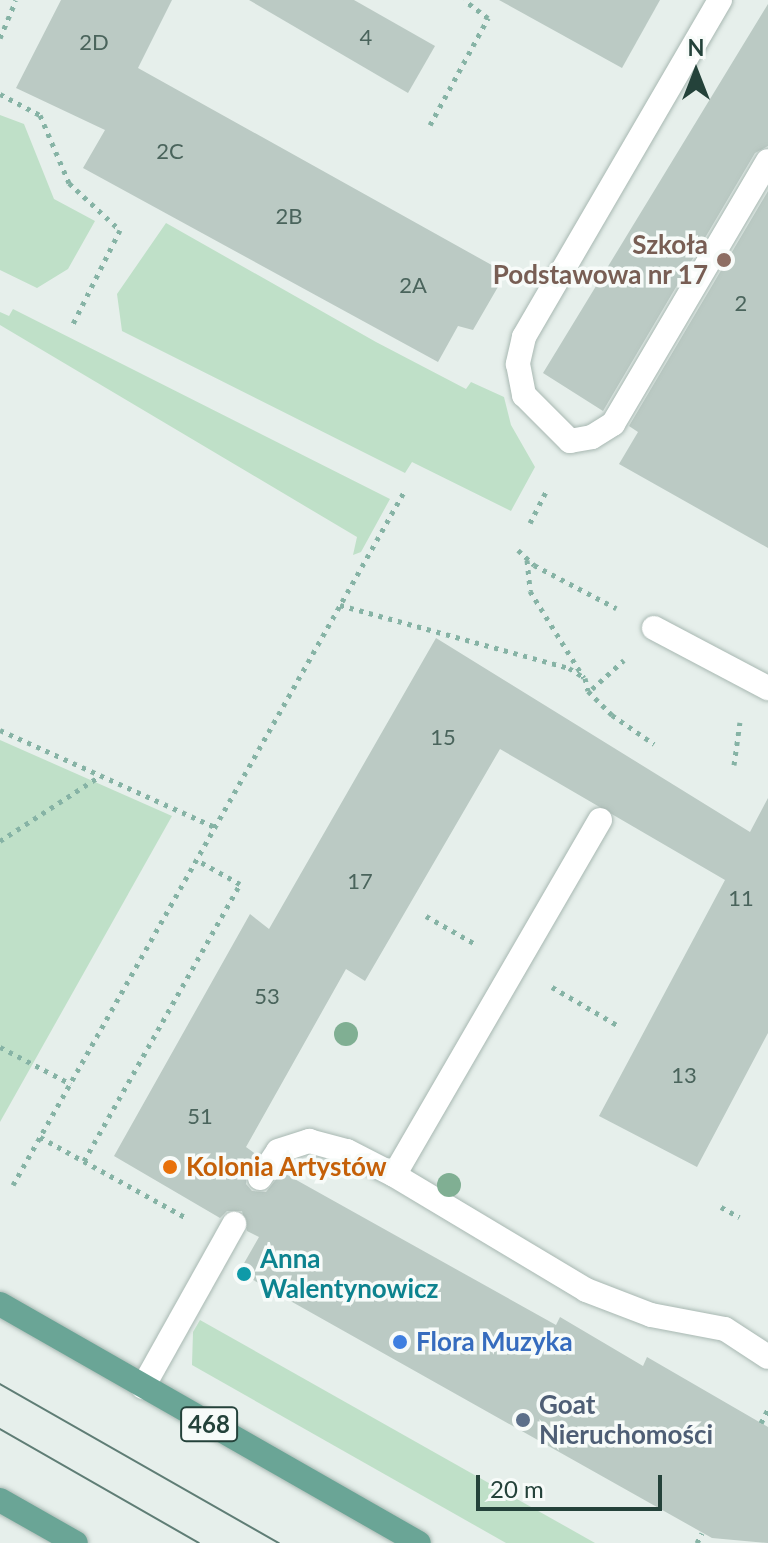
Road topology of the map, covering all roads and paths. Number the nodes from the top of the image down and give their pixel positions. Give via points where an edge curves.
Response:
1 (16, 0) edge
2 (464, 0) edge
3 (720, 0) edge
4 (0, 38) edge
5 (0, 94) edge
6 (430, 125) dead end
7 (768, 161) edge
8 (73, 324) dead end
9 (547, 489) dead end
10 (404, 492) dead end
11 (530, 523) dead end
12 (518, 550) dead end
13 (527, 558) junction
14 (340, 605) junction
15 (654, 628) joint
16 (629, 655) dead end
17 (585, 678) junction
18 (768, 688) edge
19 (592, 689) dead end
20 (741, 714) dead end
21 (0, 730) edge
22 (654, 744) dead end
23 (734, 765) dead end
24 (100, 775) junction
25 (600, 820) dead end
26 (215, 827) junction
27 (0, 841) edge
28 (197, 860) junction
29 (0, 1047) edge
30 (71, 1084) junction
31 (40, 1137) junction
32 (84, 1161) junction
33 (394, 1175) junction
34 (260, 1178) dead end
35 (13, 1185) dead end
36 (721, 1207) dead end
37 (179, 1214) dead end
38 (739, 1217) dead end
39 (234, 1224) dead end
40 (0, 1304) edge
41 (768, 1357) edge
42 (143, 1387) junction
43 (768, 1409) edge
44 (761, 1423) dead end
45 (0, 1500) edge
46 (702, 1533) dead end
47 (76, 1543) edge
48 (419, 1543) edge
49 (697, 1543) edge

1 - 4 path
2 - 6 path via 488,18
3 - 7 street via 524,337 518,364 524,395 570,441 592,437 613,424
5 - 8 path via 40,115 69,183 120,230
9 - 11 path
10 - 14 path
12 - 13 path
13 - 15 path
13 - 17 path via 530,591
14 - 17 path via 436,628 569,668
14 - 26 path
15 - 18 street
16 - 19 path
17 - 22 path via 588,691 612,715
20 - 23 path
21 - 24 path
24 - 26 path
24 - 27 path
25 - 33 street
26 - 28 path
28 - 30 path
28 - 32 path via 240,884
29 - 30 path
30 - 31 path
31 - 32 path
31 - 35 path
32 - 37 path
33 - 34 street via 347,1151 309,1141 278,1151
33 - 41 street via 586,1290 651,1315 725,1329
36 - 38 path
39 - 42 street
40 - 42 main road, 468
42 - 48 main road, 468
43 - 44 path
45 - 47 main road
46 - 49 path

